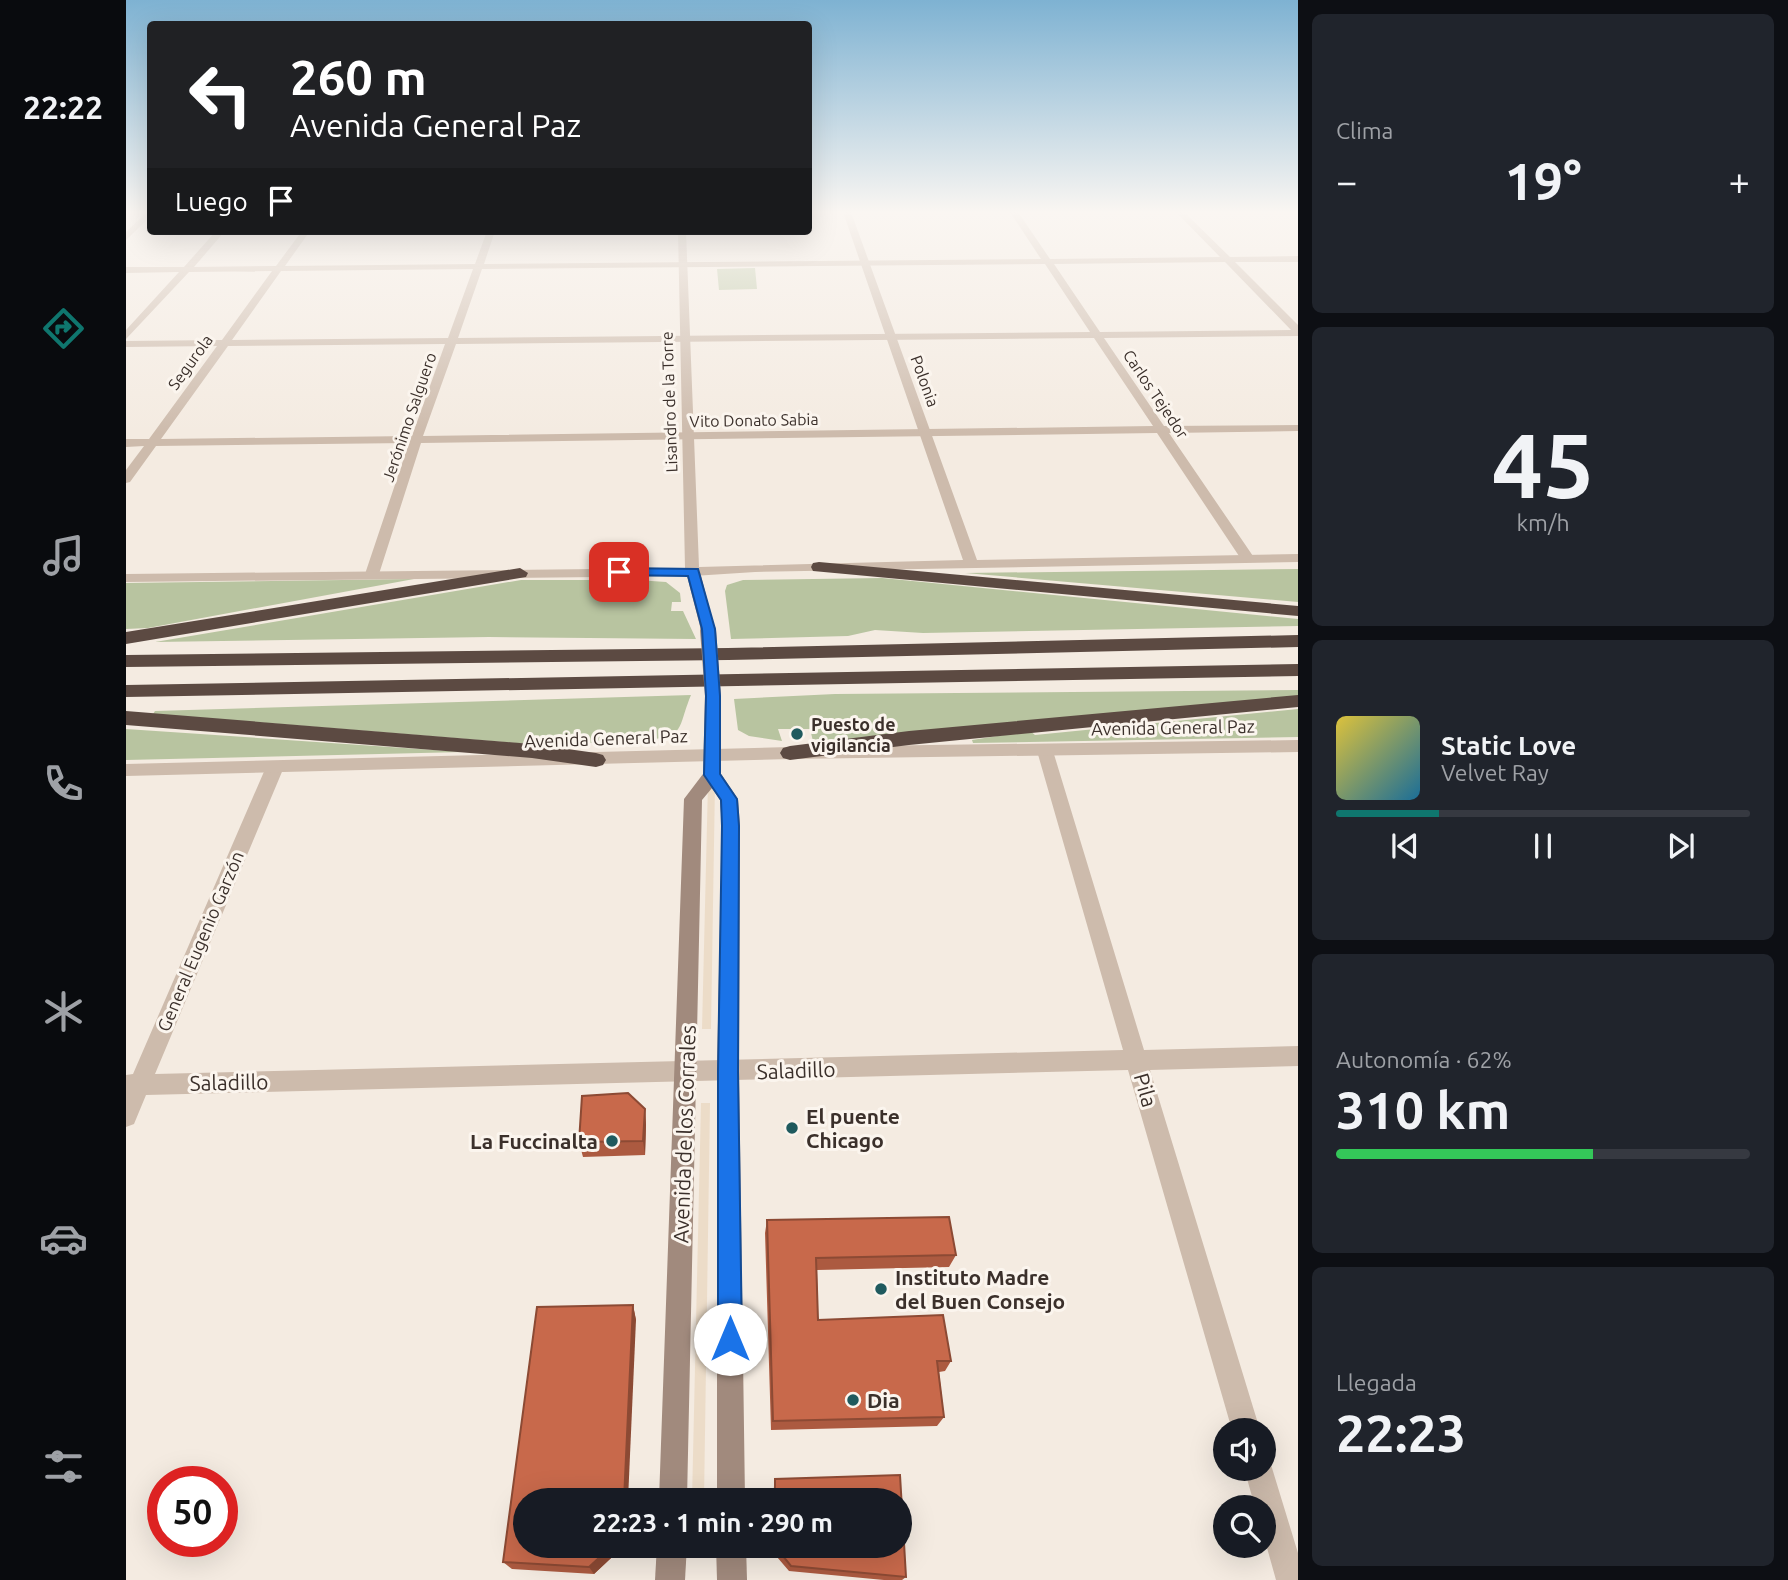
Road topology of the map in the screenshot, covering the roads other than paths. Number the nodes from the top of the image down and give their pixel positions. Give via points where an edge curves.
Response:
1 (171, 286) edge
2 (264, 286) edge
3 (473, 286) edge
4 (684, 286) edge
5 (873, 286) edge
6 (1064, 286) edge
7 (1254, 286) edge
8 (1298, 332) edge
9 (126, 336) edge
10 (1098, 336) junction
11 (891, 337) junction
12 (685, 340) junction
13 (452, 342) junction
14 (126, 344) edge
15 (223, 344) junction
16 (1298, 428) edge
17 (1162, 430) junction
18 (925, 432) junction
19 (687, 437) junction
20 (416, 440) junction
21 (152, 442) junction
22 (126, 443) edge
23 (126, 479) edge
24 (1298, 558) edge
25 (1248, 559) junction
26 (971, 563) junction
27 (819, 566) junction
28 (693, 572) junction
29 (520, 573) junction
30 (372, 574) junction
31 (126, 578) edge
32 (1298, 611) edge
33 (126, 638) edge
34 (1298, 641) edge
35 (126, 661) edge
36 (1298, 670) edge
37 (126, 691) edge
38 (1298, 701) edge
39 (126, 718) edge
40 (1298, 746) edge
41 (1045, 751) junction
42 (790, 753) junction
43 (596, 760) junction
44 (712, 765) junction
45 (275, 767) junction
46 (126, 770) edge
47 (1298, 1056) edge
48 (1137, 1060) junction
49 (686, 1071) junction
50 (728, 1072) junction
51 (133, 1085) edge
52 (126, 1116) edge
53 (1243, 1418) edge
54 (1262, 1481) edge
55 (673, 1488) edge
56 (731, 1488) edge
57 (671, 1558) edge
58 (731, 1558) edge
59 (670, 1580) edge
60 (732, 1580) edge
61 (1291, 1580) edge

1 - 9 street
2 - 15 street, Segurola
3 - 13 street, Jerónimo Salguero
4 - 12 street, Lisandro de la Torre
5 - 11 street, Polonia
6 - 10 street, Carlos Tejedor
7 - 8 street
8 - 10 street
10 - 11 street
10 - 17 street, Carlos Tejedor
11 - 12 street
11 - 18 street, Polonia
12 - 13 street
12 - 19 street, Lisandro de la Torre
13 - 15 street
13 - 20 street, Jerónimo Salguero
14 - 15 street
15 - 21 street, Segurola
16 - 17 street, Vito Donato Sabia
17 - 18 street, Vito Donato Sabia
17 - 25 street, Carlos Tejedor
18 - 19 street, Vito Donato Sabia
18 - 26 street, Polonia
19 - 20 street, Vito Donato Sabia
19 - 28 street, Lisandro de la Torre
20 - 21 street, Vito Donato Sabia
20 - 30 street, Jerónimo Salguero
21 - 22 street, Vito Donato Sabia
21 - 23 street, Segurola
24 - 25 street
25 - 26 street
26 - 27 street
27 - 28 street
27 - 32 highway
28 - 29 street
28 - 44 main road, bridge via 708,629
29 - 30 street
29 - 33 highway
30 - 31 street
34 - 35 highway via 742,654
36 - 37 highway
38 - 42 highway
39 - 43 highway
40 - 41 street, Avenida General Paz
41 - 42 street, Avenida General Paz
41 - 48 street, Pila
42 - 44 street, Avenida General Paz
43 - 44 street, Avenida General Paz
43 - 45 street, Avenida General Paz
44 - 49 main road, Avenida de los Corrales via 693,799
44 - 50 main road via 729,799 731,826
45 - 46 street, Avenida General Paz
45 - 51 street, General Eugenio Garzón
47 - 48 street, Saladillo
48 - 50 street, Saladillo
48 - 53 street, Pila
49 - 50 street, Saladillo
49 - 51 street, Saladillo
49 - 55 main road, Avenida de los Corrales
50 - 56 main road
51 - 52 street, General Eugenio Garzón
54 - 61 street
57 - 59 main road
58 - 60 main road

